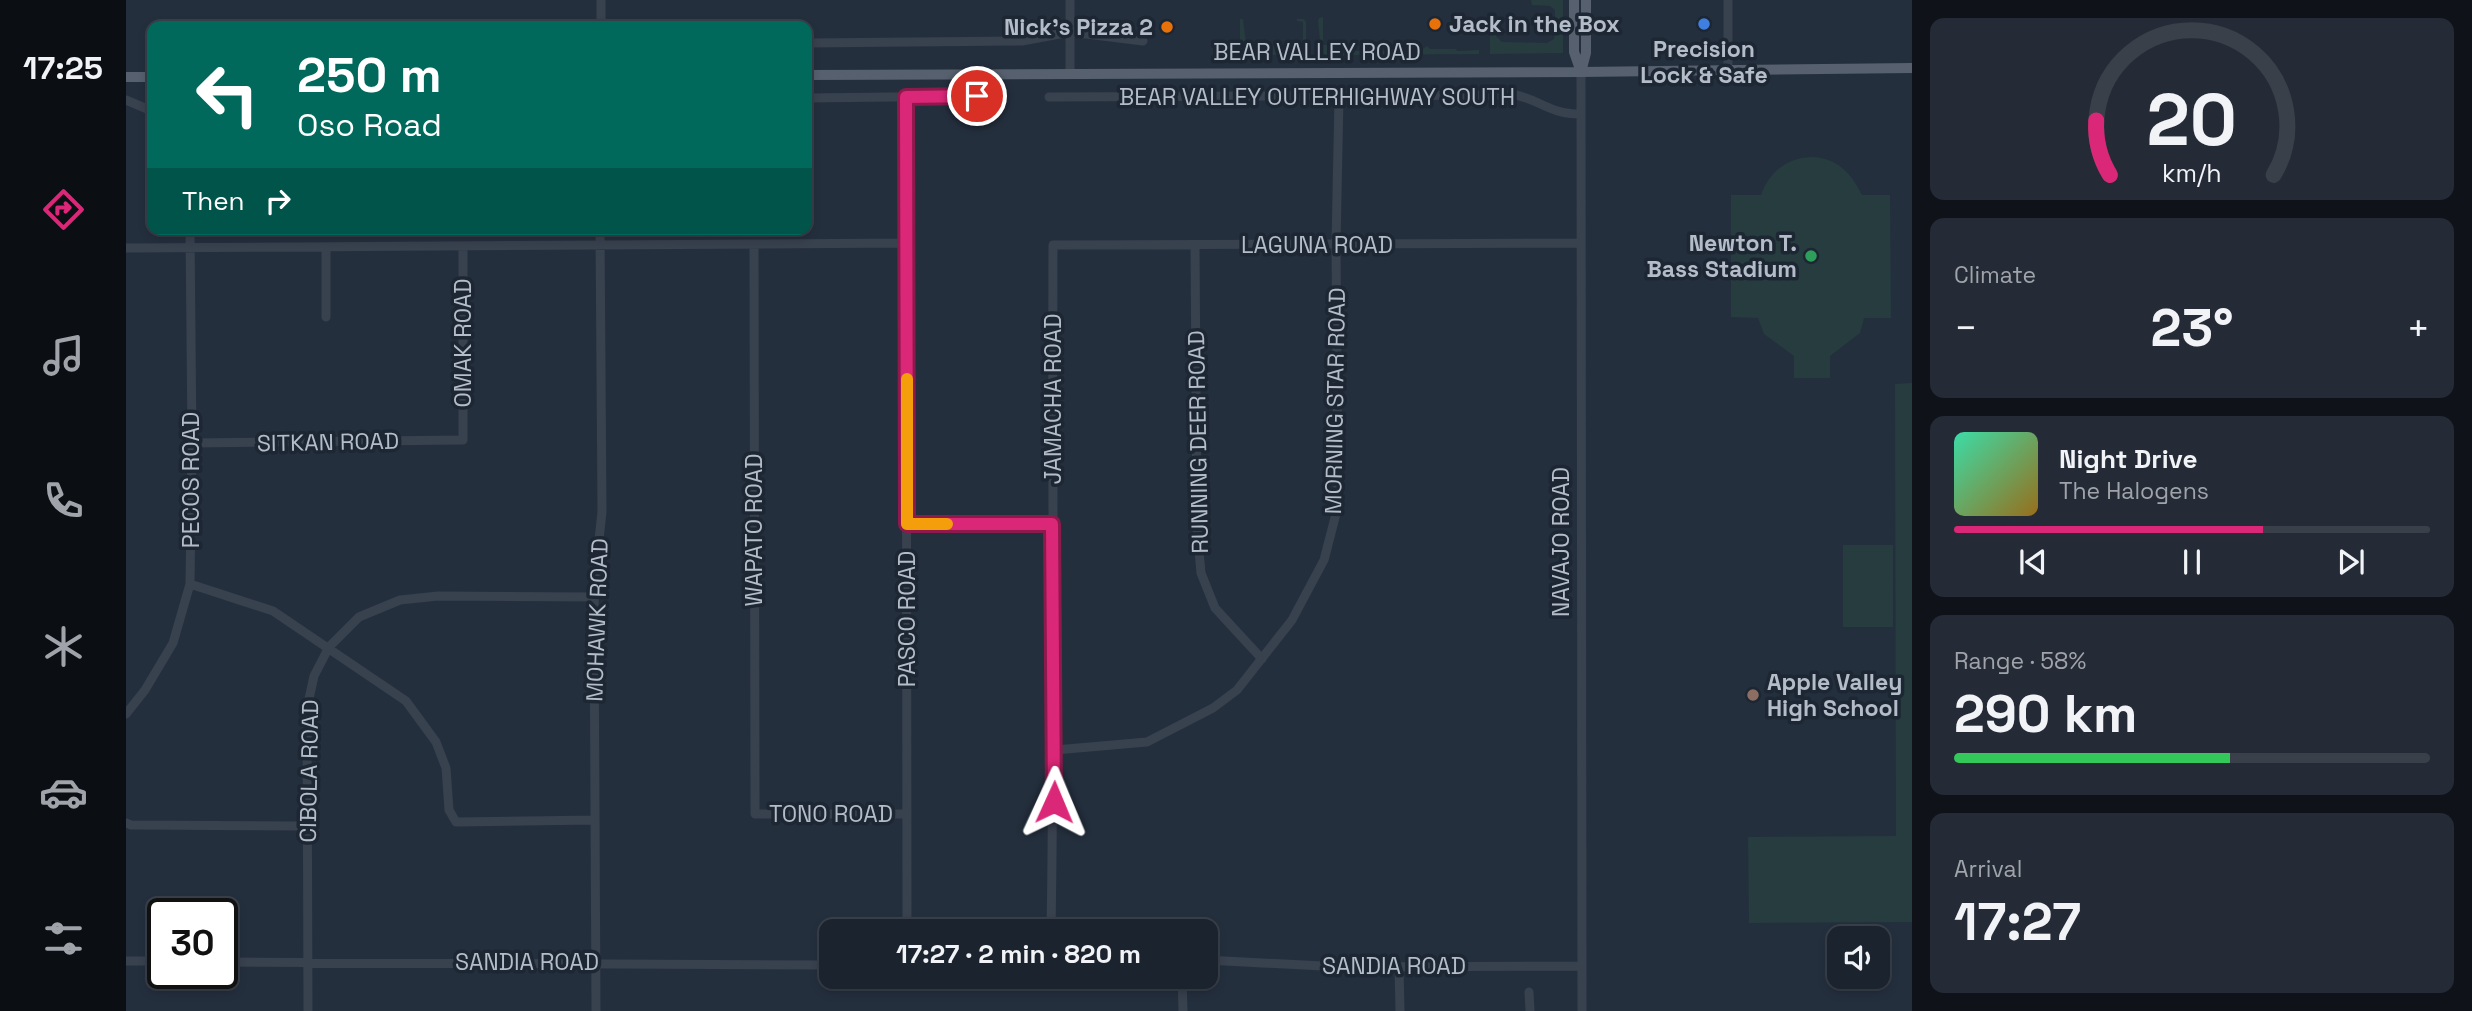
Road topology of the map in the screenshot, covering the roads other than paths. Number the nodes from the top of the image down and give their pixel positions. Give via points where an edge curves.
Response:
1 (601, 0) edge
2 (1070, 0) edge
3 (1574, 0) edge
4 (1586, 0) edge
5 (1728, 0) edge
6 (601, 21) edge
7 (1070, 32) junction
8 (1143, 41) dead end
9 (812, 43) edge
10 (1912, 68) edge
11 (1728, 70) junction
12 (1581, 72) junction
13 (1070, 74) junction
14 (812, 75) edge
15 (126, 78) edge
16 (147, 78) edge
17 (977, 96) dead end
18 (1339, 96) junction
19 (906, 97) junction
20 (1049, 97) dead end
21 (812, 98) edge
22 (126, 100) edge
23 (147, 109) edge
24 (1580, 114) junction
25 (190, 235) edge
26 (600, 235) edge
27 (907, 243) junction
28 (1581, 243) junction
29 (1336, 244) junction
30 (754, 245) junction
31 (1053, 245) joint
32 (463, 246) junction
33 (600, 246) junction
34 (1195, 246) junction
35 (190, 247) junction
36 (126, 248) edge
37 (326, 248) junction
38 (326, 317) dead end
39 (463, 440) joint
40 (192, 443) junction
41 (907, 524) junction
42 (1052, 524) junction
43 (190, 584) junction
44 (594, 597) junction
45 (329, 647) junction
46 (1262, 659) junction
47 (126, 714) edge
48 (1055, 750) junction
49 (755, 814) joint
50 (907, 814) junction
51 (595, 820) junction
52 (126, 823) edge
53 (307, 826) junction
54 (906, 919) edge
55 (1051, 919) edge
56 (126, 961) edge
57 (147, 961) edge
58 (1218, 961) edge
59 (238, 962) edge
60 (308, 962) junction
61 (596, 962) junction
62 (819, 965) edge
63 (1582, 966) junction
64 (1399, 967) junction
65 (1182, 989) edge
66 (1529, 992) dead end
67 (308, 1011) edge
68 (596, 1011) edge
69 (1183, 1011) edge
70 (1400, 1011) edge
71 (1530, 1011) edge
72 (1582, 1011) edge

1 - 6 street
2 - 7 street
3 - 12 main road, NAVAJO ROAD via 1574,52
4 - 12 main road, NAVAJO ROAD via 1586,53
5 - 11 street
7 - 8 street
7 - 9 street via 1022,41
7 - 13 street
10 - 11 main road, BEAR VALLEY ROAD
11 - 12 main road, BEAR VALLEY ROAD
12 - 13 main road, BEAR VALLEY ROAD
12 - 24 street, NAVAJO ROAD
13 - 14 main road, BEAR VALLEY ROAD
15 - 16 main road
17 - 19 street
18 - 20 street, BEAR VALLEY OUTERHIGHWAY SOUTH
18 - 24 street, BEAR VALLEY OUTERHIGHWAY SOUTH via 1516,95 1554,112
18 - 29 street, MORNING STAR ROAD
19 - 21 street
19 - 27 street, PASCO ROAD
22 - 23 street
24 - 28 street, NAVAJO ROAD
25 - 35 street, PECOS ROAD
26 - 33 street, MOHAWK ROAD
27 - 30 street
27 - 41 street, PASCO ROAD
28 - 29 street, LAGUNA ROAD
28 - 63 street, NAVAJO ROAD
29 - 34 street, LAGUNA ROAD
29 - 46 street, MORNING STAR ROAD via 1338,506 1324,560 1292,620
30 - 33 street
30 - 49 street, WAPATO ROAD
31 - 34 street, LAGUNA ROAD
31 - 42 street, JAMACHA ROAD
32 - 33 street
32 - 37 street
32 - 39 street, OMAK ROAD
33 - 44 street, MOHAWK ROAD via 602,512
34 - 46 street, RUNNING DEER ROAD via 1201,573 1215,608
35 - 36 street
35 - 37 street
35 - 40 street, PECOS ROAD
37 - 38 street
39 - 40 street, SITKAN ROAD
40 - 43 street, PECOS ROAD
41 - 42 street
41 - 50 street, PASCO ROAD
42 - 48 street, JAMACHA ROAD
43 - 45 street via 273,611
43 - 47 street, PECOS ROAD via 173,643
44 - 45 street, CIBOLA ROAD via 400,600 359,617
44 - 51 street, MOHAWK ROAD
45 - 51 street via 406,701 436,742 446,768 449,810 456,822
45 - 53 street, CIBOLA ROAD via 314,676 307,708
46 - 48 street, MORNING STAR ROAD via 1237,690 1213,708 1147,742
48 - 55 street, JAMACHA ROAD
49 - 50 street, TONO ROAD
50 - 54 street, PASCO ROAD
51 - 61 street, MOHAWK ROAD
52 - 53 street
53 - 60 street, CIBOLA ROAD
56 - 57 street
58 - 64 street, SANDIA ROAD
59 - 60 street, SANDIA ROAD
60 - 61 street, SANDIA ROAD
60 - 67 street, CIBOLA ROAD
61 - 62 street, SANDIA ROAD
61 - 68 street, MOHAWK ROAD
63 - 64 street, SANDIA ROAD
63 - 72 street, NAVAJO ROAD
64 - 70 street
65 - 69 street
66 - 71 street

